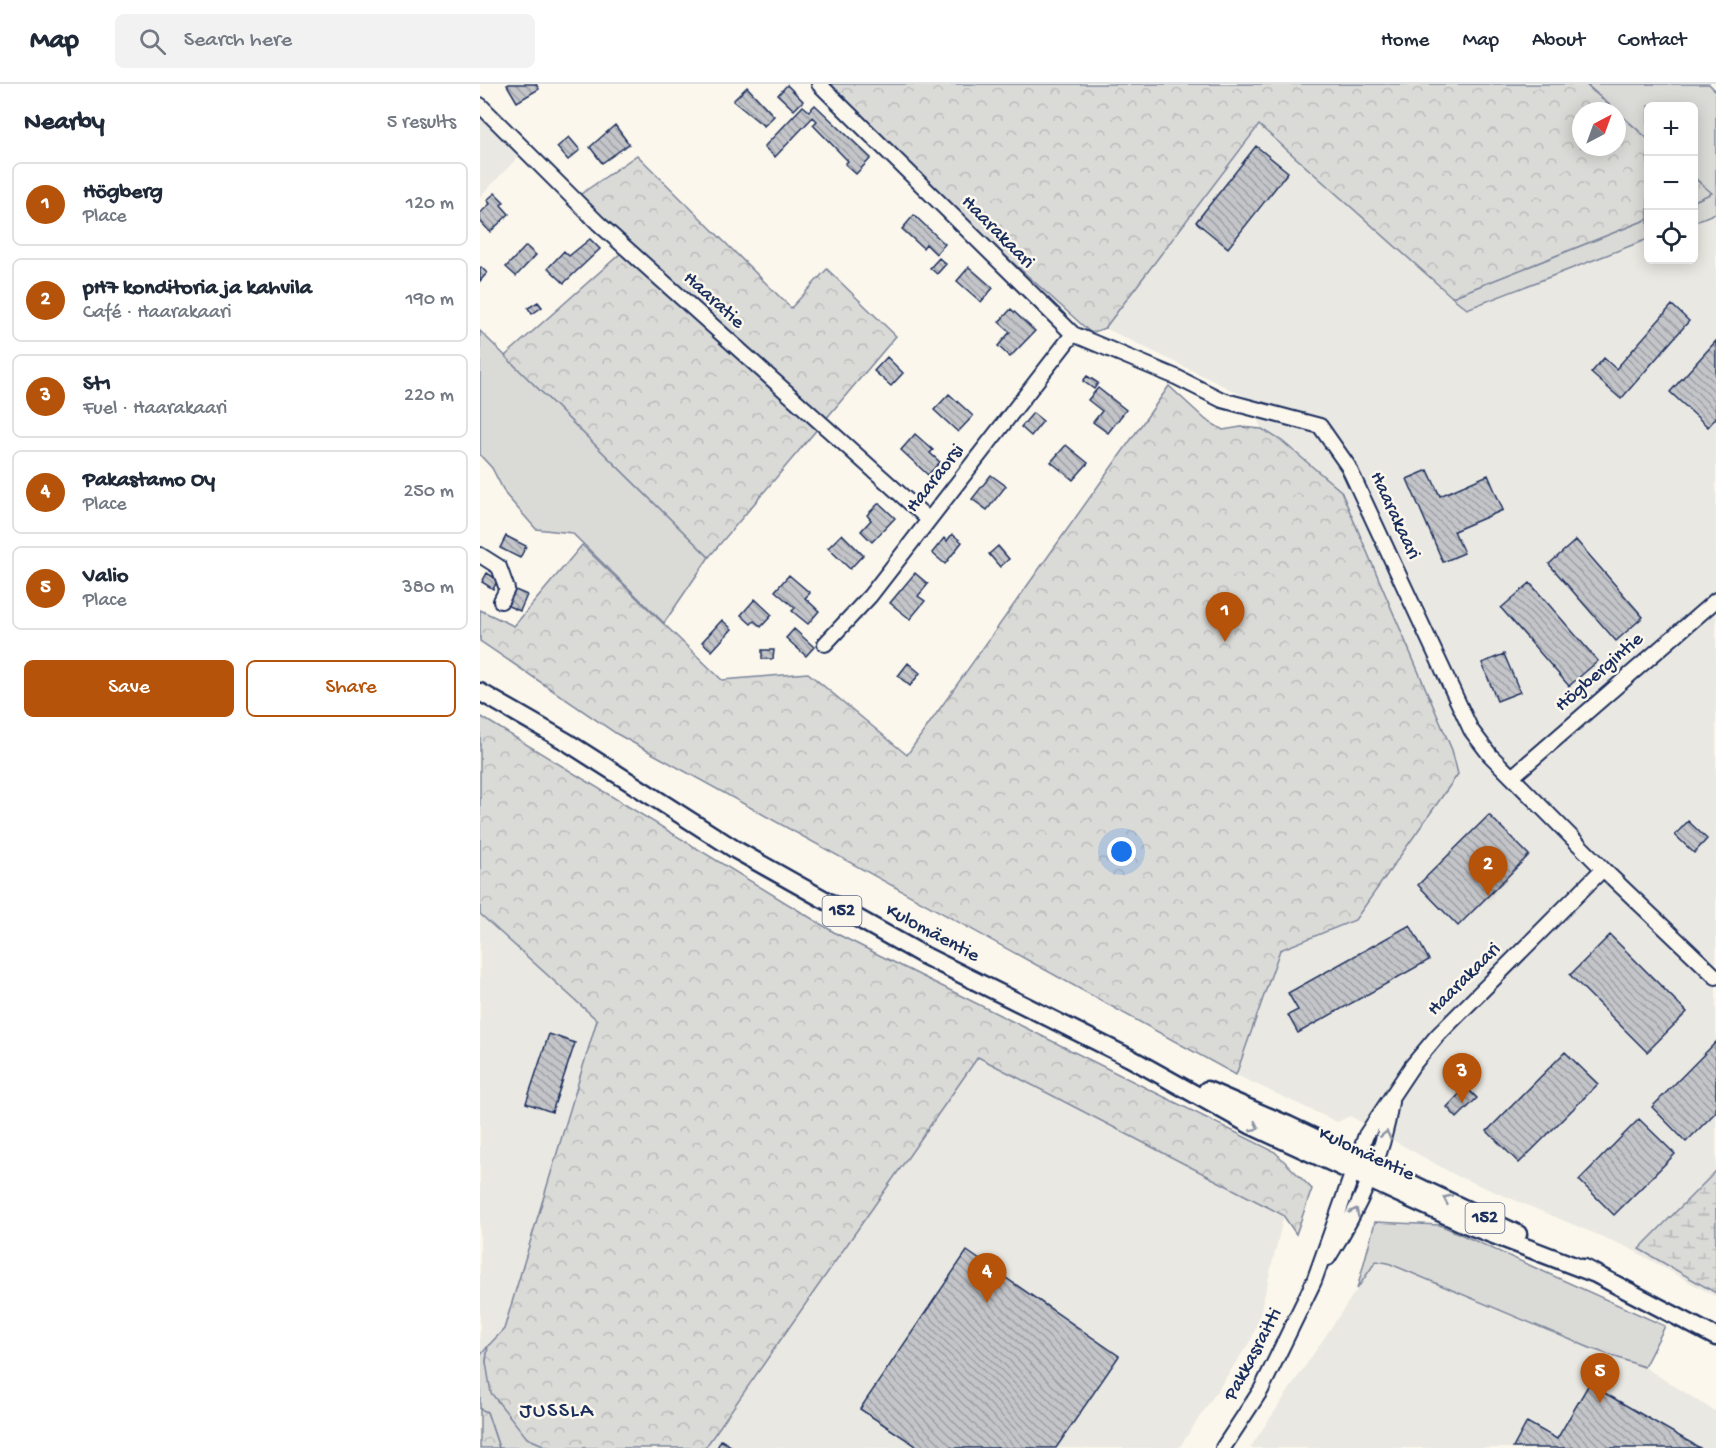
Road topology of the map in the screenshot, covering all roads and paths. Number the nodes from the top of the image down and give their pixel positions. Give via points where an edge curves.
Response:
1 (819, 84) edge
2 (480, 105) edge
3 (1073, 334) junction
4 (928, 519) junction
5 (480, 555) edge
6 (501, 601) dead end
7 (1714, 604) edge
8 (825, 644) dead end
9 (480, 678) edge
10 (480, 692) edge
11 (567, 742) junction
12 (1512, 777) junction
13 (1603, 869) junction
14 (1716, 977) edge
15 (1391, 1102) junction
16 (1356, 1165) junction
17 (1372, 1173) junction
18 (1315, 1278) junction
19 (1716, 1337) edge
20 (1223, 1448) edge

1 - 3 street, Haarakaari
2 - 4 street, Haaratie via 598,223
3 - 4 street, Haaraorsi
3 - 12 street, Haarakaari via 1222,400 1320,426 1348,466 1471,730
4 - 8 street, Haaraorsi via 870,596
5 - 6 street via 499,567 507,589
7 - 12 street, Högbergintie
9 - 11 main road, Kulomäentie / 152
10 - 11 main road, Kulomäentie / 152
11 - 16 main road, Kulomäentie / 152 via 806,891 923,955 1130,1058 1252,1126
12 - 13 street, Haarakaari
13 - 14 street
13 - 15 street, Haarakaari via 1437,1036 1412,1066
15 - 16 street, Haarakaari via 1372,1126
17 -> 15 street, Haarakaari via 1387,1132
16 - 17 main road, Kulomäentie / 152
16 - 18 street, Pakkasraitti
18 -> 17 street, Pakkasraitti via 1346,1229
17 - 19 main road, Kulomäentie / 152 via 1470,1210
18 - 20 street, Pakkasraitti via 1261,1390

